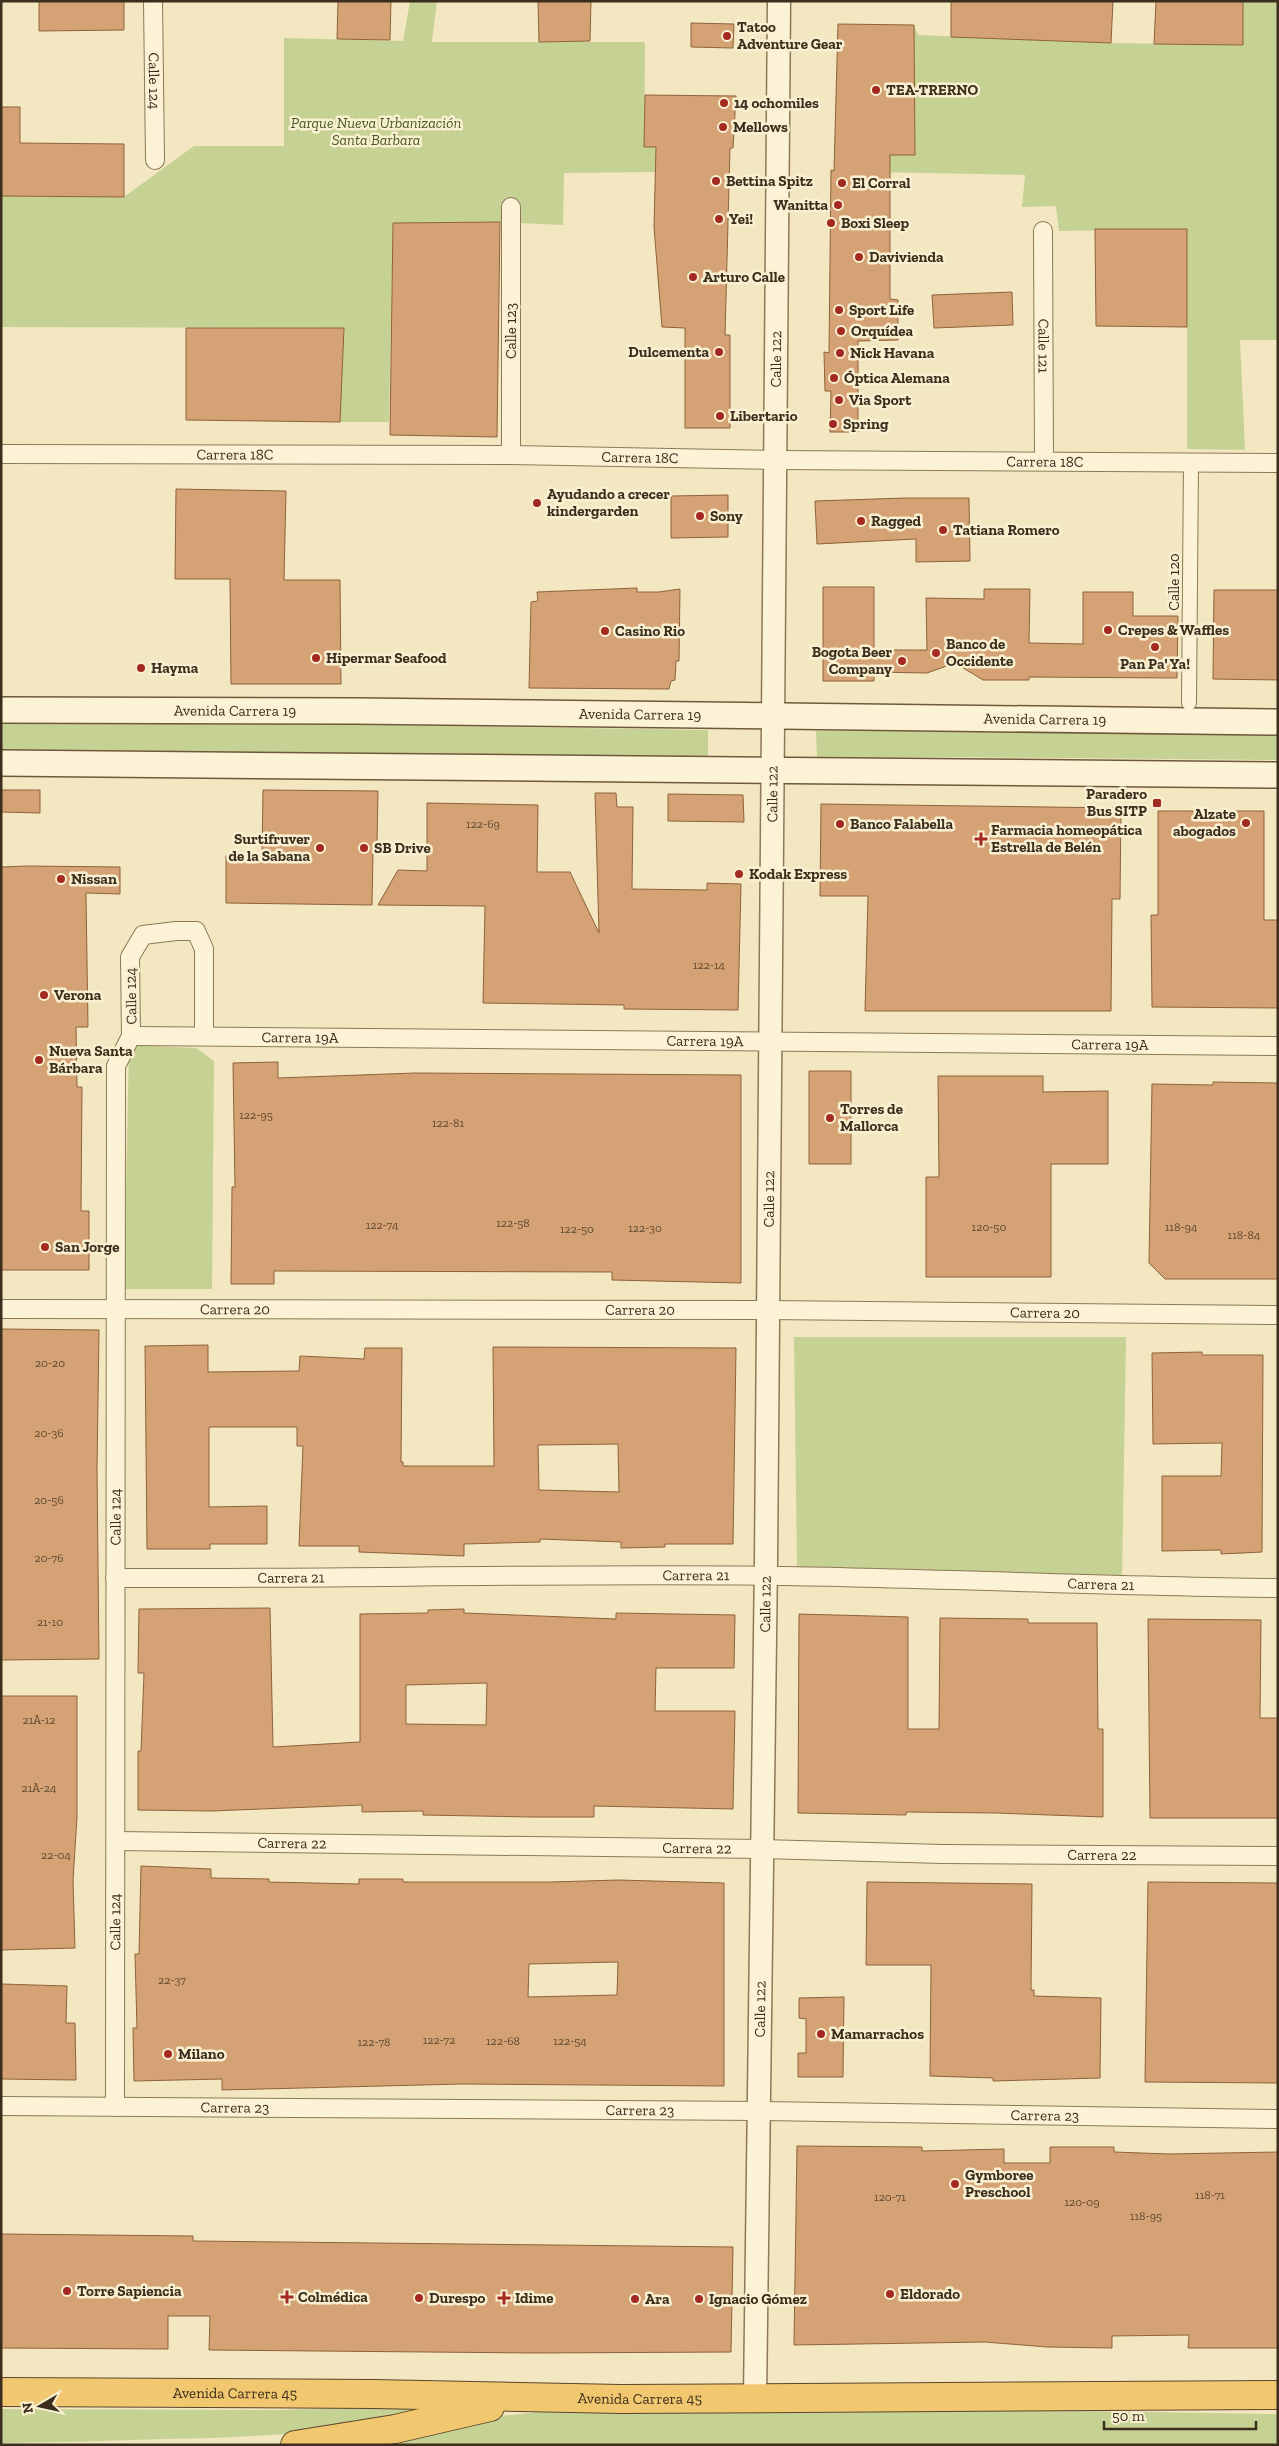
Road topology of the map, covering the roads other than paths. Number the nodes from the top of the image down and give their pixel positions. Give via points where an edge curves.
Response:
1 (153, 1) edge
2 (779, 1) edge
3 (155, 160) dead end
4 (511, 207) dead end
5 (1043, 231) dead end
6 (1, 454) edge
7 (511, 454) junction
8 (775, 460) junction
9 (1044, 461) junction
10 (1191, 462) junction
11 (1278, 463) edge
12 (1189, 703) dead end
13 (1, 710) edge
14 (773, 716) junction
15 (1278, 722) edge
16 (1, 763) edge
17 (773, 770) junction
18 (1278, 775) edge
19 (131, 1036) junction
20 (204, 1036) junction
21 (769, 1040) junction
22 (1278, 1046) edge
23 (116, 1308) junction
24 (1, 1309) edge
25 (768, 1310) junction
26 (1278, 1315) edge
27 (766, 1576) junction
28 (115, 1578) junction
29 (1278, 1588) edge
30 (116, 1841) junction
31 (762, 1849) junction
32 (1278, 1856) edge
33 (1, 2106) edge
34 (115, 2107) junction
35 (759, 2111) junction
36 (1278, 2119) edge
37 (1, 2392) edge
38 (1278, 2395) edge
39 (591, 2398) junction
40 (755, 2398) junction
41 (295, 2445) edge

1 - 3 street, Calle 124
2 - 8 street, Calle 122
4 - 7 street, Calle 123
5 - 9 street, Calle 121
6 - 7 street, Carrera 18C
7 - 8 street, Carrera 18C
8 - 9 street, Carrera 18C
8 - 14 street, Calle 122
9 - 10 street, Carrera 18C
10 - 11 street, Carrera 18C
10 - 12 street, Calle 120
13 - 14 main road, Avenida Carrera 19
14 - 15 main road, Avenida Carrera 19
14 - 17 street, Calle 122
16 - 17 main road
17 - 18 main road
17 - 21 street, Calle 122
19 - 20 street, Carrera 19A
19 - 20 street, Calle 124 via 130,957 143,935 176,931 196,932 204,949
19 - 23 street, Calle 124 via 116,1066
20 - 21 street, Carrera 19A
21 - 22 street, Carrera 19A
21 - 25 street, Calle 122
23 - 24 street, Carrera 20
23 - 25 street, Carrera 20
23 - 28 street, Calle 124
25 - 26 street, Carrera 20
25 - 27 street, Calle 122
27 - 28 street, Carrera 21
27 - 29 street, Carrera 21
27 - 31 street, Calle 122
28 - 30 street, Calle 124
30 - 31 street, Carrera 22
30 - 34 street, Calle 124
31 - 32 street, Carrera 22 via 943,1854
31 - 35 street, Calle 122
33 - 34 street, Carrera 23
34 - 35 street, Carrera 23
35 - 36 street, Carrera 23
35 - 40 street, Calle 122
37 - 39 highway, Avenida Carrera 45
38 - 40 highway, Avenida Carrera 45
39 - 40 highway, Avenida Carrera 45
39 - 41 highway via 485,2408 395,2429

